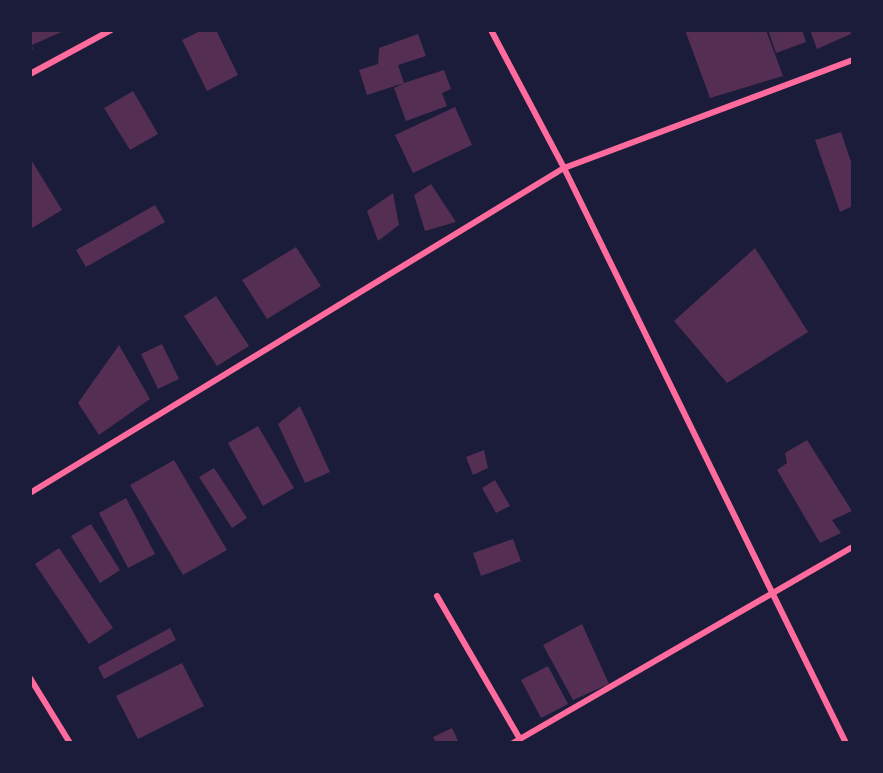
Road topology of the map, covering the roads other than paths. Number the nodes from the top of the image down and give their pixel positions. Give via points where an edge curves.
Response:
1 (111, 30) edge
2 (492, 30) edge
3 (853, 60) edge
4 (30, 74) edge
5 (564, 168) junction
6 (30, 493) edge
7 (853, 547) edge
8 (772, 594) junction
9 (438, 596) dead end
10 (30, 678) edge
11 (520, 739) junction
12 (70, 743) edge
13 (513, 743) edge
14 (846, 743) edge

1 - 4 street
2 - 5 street
3 - 5 street
5 - 6 street
5 - 8 street
7 - 8 street
8 - 11 street
8 - 14 street
9 - 11 street
10 - 12 street
11 - 13 street

